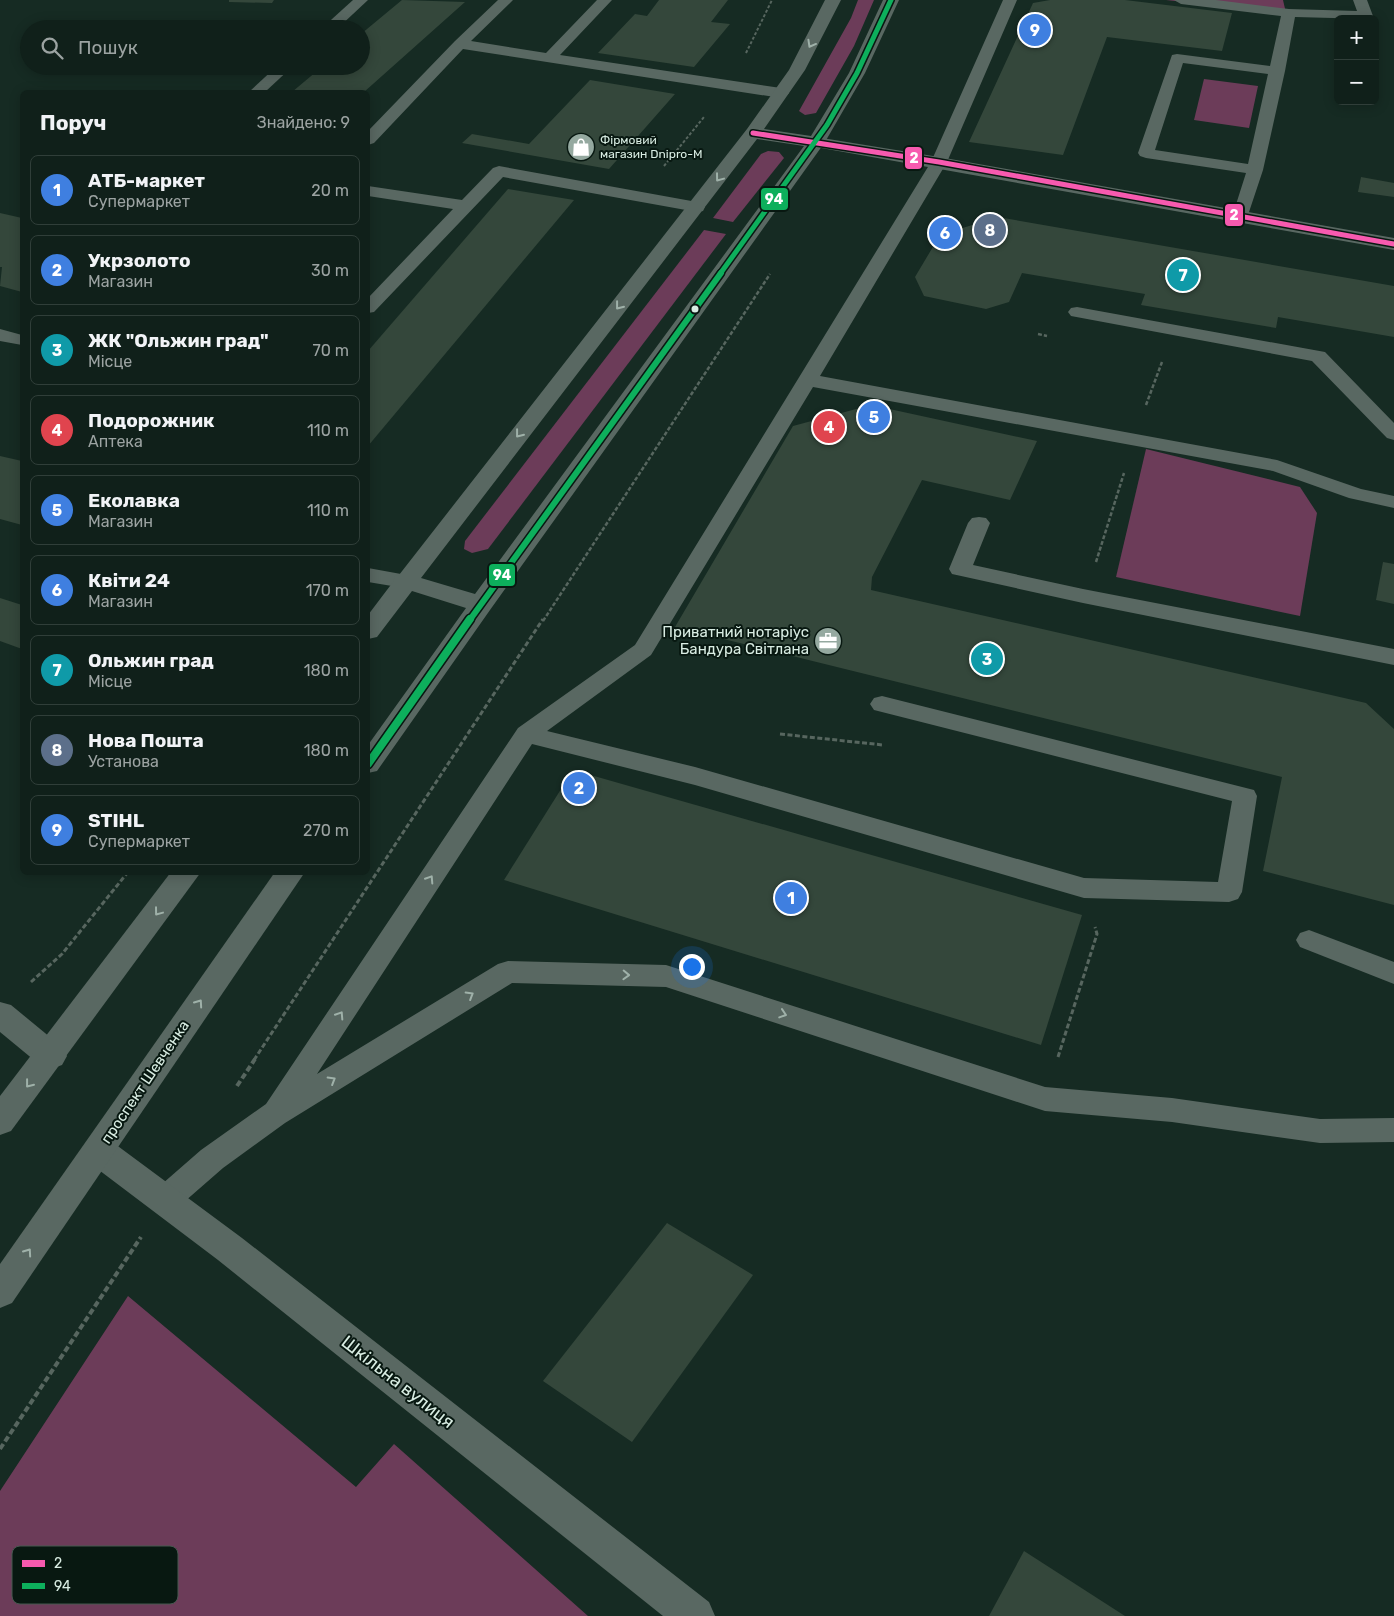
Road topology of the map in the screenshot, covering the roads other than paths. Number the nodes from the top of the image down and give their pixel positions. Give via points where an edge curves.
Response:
1 (361, 0) edge
2 (506, 0) edge
3 (605, 0) edge
4 (833, 0) edge
5 (891, 0) edge
6 (1010, 0) edge
7 (1181, 0) edge
8 (1301, 0) edge
9 (1360, 0) edge
10 (1290, 14) junction
11 (338, 20) edge
12 (460, 44) junction
13 (550, 56) junction
14 (1278, 71) junction
15 (276, 75) edge
16 (258, 90) edge
17 (780, 93) junction
18 (753, 134) junction
19 (370, 138) edge
20 (816, 142) junction
21 (938, 162) junction
22 (1255, 170) junction
23 (370, 191) edge
24 (465, 206) junction
25 (697, 207) junction
26 (1240, 217) junction
27 (1394, 244) edge
28 (370, 306) edge
29 (1076, 312) dead end
30 (0, 335) edge
31 (20, 340) edge
32 (808, 380) junction
33 (1394, 434) edge
34 (1394, 502) edge
35 (979, 523) dead end
36 (370, 575) edge
37 (404, 582) junction
38 (481, 604) junction
39 (370, 628) edge
40 (1394, 656) edge
41 (882, 704) dead end
42 (526, 734) junction
43 (370, 761) edge
44 (185, 875) edge
45 (289, 875) edge
46 (1309, 940) dead end
47 (1394, 973) edge
48 (0, 1014) edge
49 (51, 1056) junction
50 (275, 1114) junction
51 (0, 1121) edge
52 (1394, 1130) edge
53 (99, 1151) junction
54 (165, 1200) junction
55 (0, 1292) edge
56 (695, 1616) edge

1 - 11 lane
2 - 12 lane
3 - 13 lane
4 -> 17 street via 797,70
5 - 20 street via 865,60
6 - 21 lane
7 - 10 lane
8 - 10 lane via 1302,8
9 - 10 lane via 1366,16
10 - 14 lane
12 - 13 lane
12 - 19 lane
13 - 17 lane
14 - 22 lane
14 - 22 lane via 1177,58 1146,153
15 - 16 lane
17 - 18 street
18 - 20 street
18 -> 25 street
20 - 21 street
20 - 38 street
21 - 26 street
21 - 32 lane
22 - 26 lane
23 - 24 lane
24 - 25 lane via 500,171
24 - 28 lane
25 -> 37 street
26 - 27 street
29 - 33 lane via 1318,356
30 - 31 lane
32 - 34 lane via 1277,466 1356,494
32 - 42 lane via 643,650
35 - 40 lane via 960,569
36 - 37 lane
37 - 38 street
37 - 39 street
38 - 43 street
41 - 42 lane via 1245,796 1229,892 1084,888 696,776
50 -> 42 lane
44 -> 49 street
53 -> 45 street, проспект Шевченка
46 - 47 lane
48 - 49 street
49 -> 51 street
50 -> 52 lane via 508,972 666,976 1046,1099 1172,1110 1320,1132
50 - 54 lane via 212,1159
53 - 54 street, Шкільна вулиця
55 -> 53 street, проспект Шевченка
54 - 56 street, Шкільна вулиця

